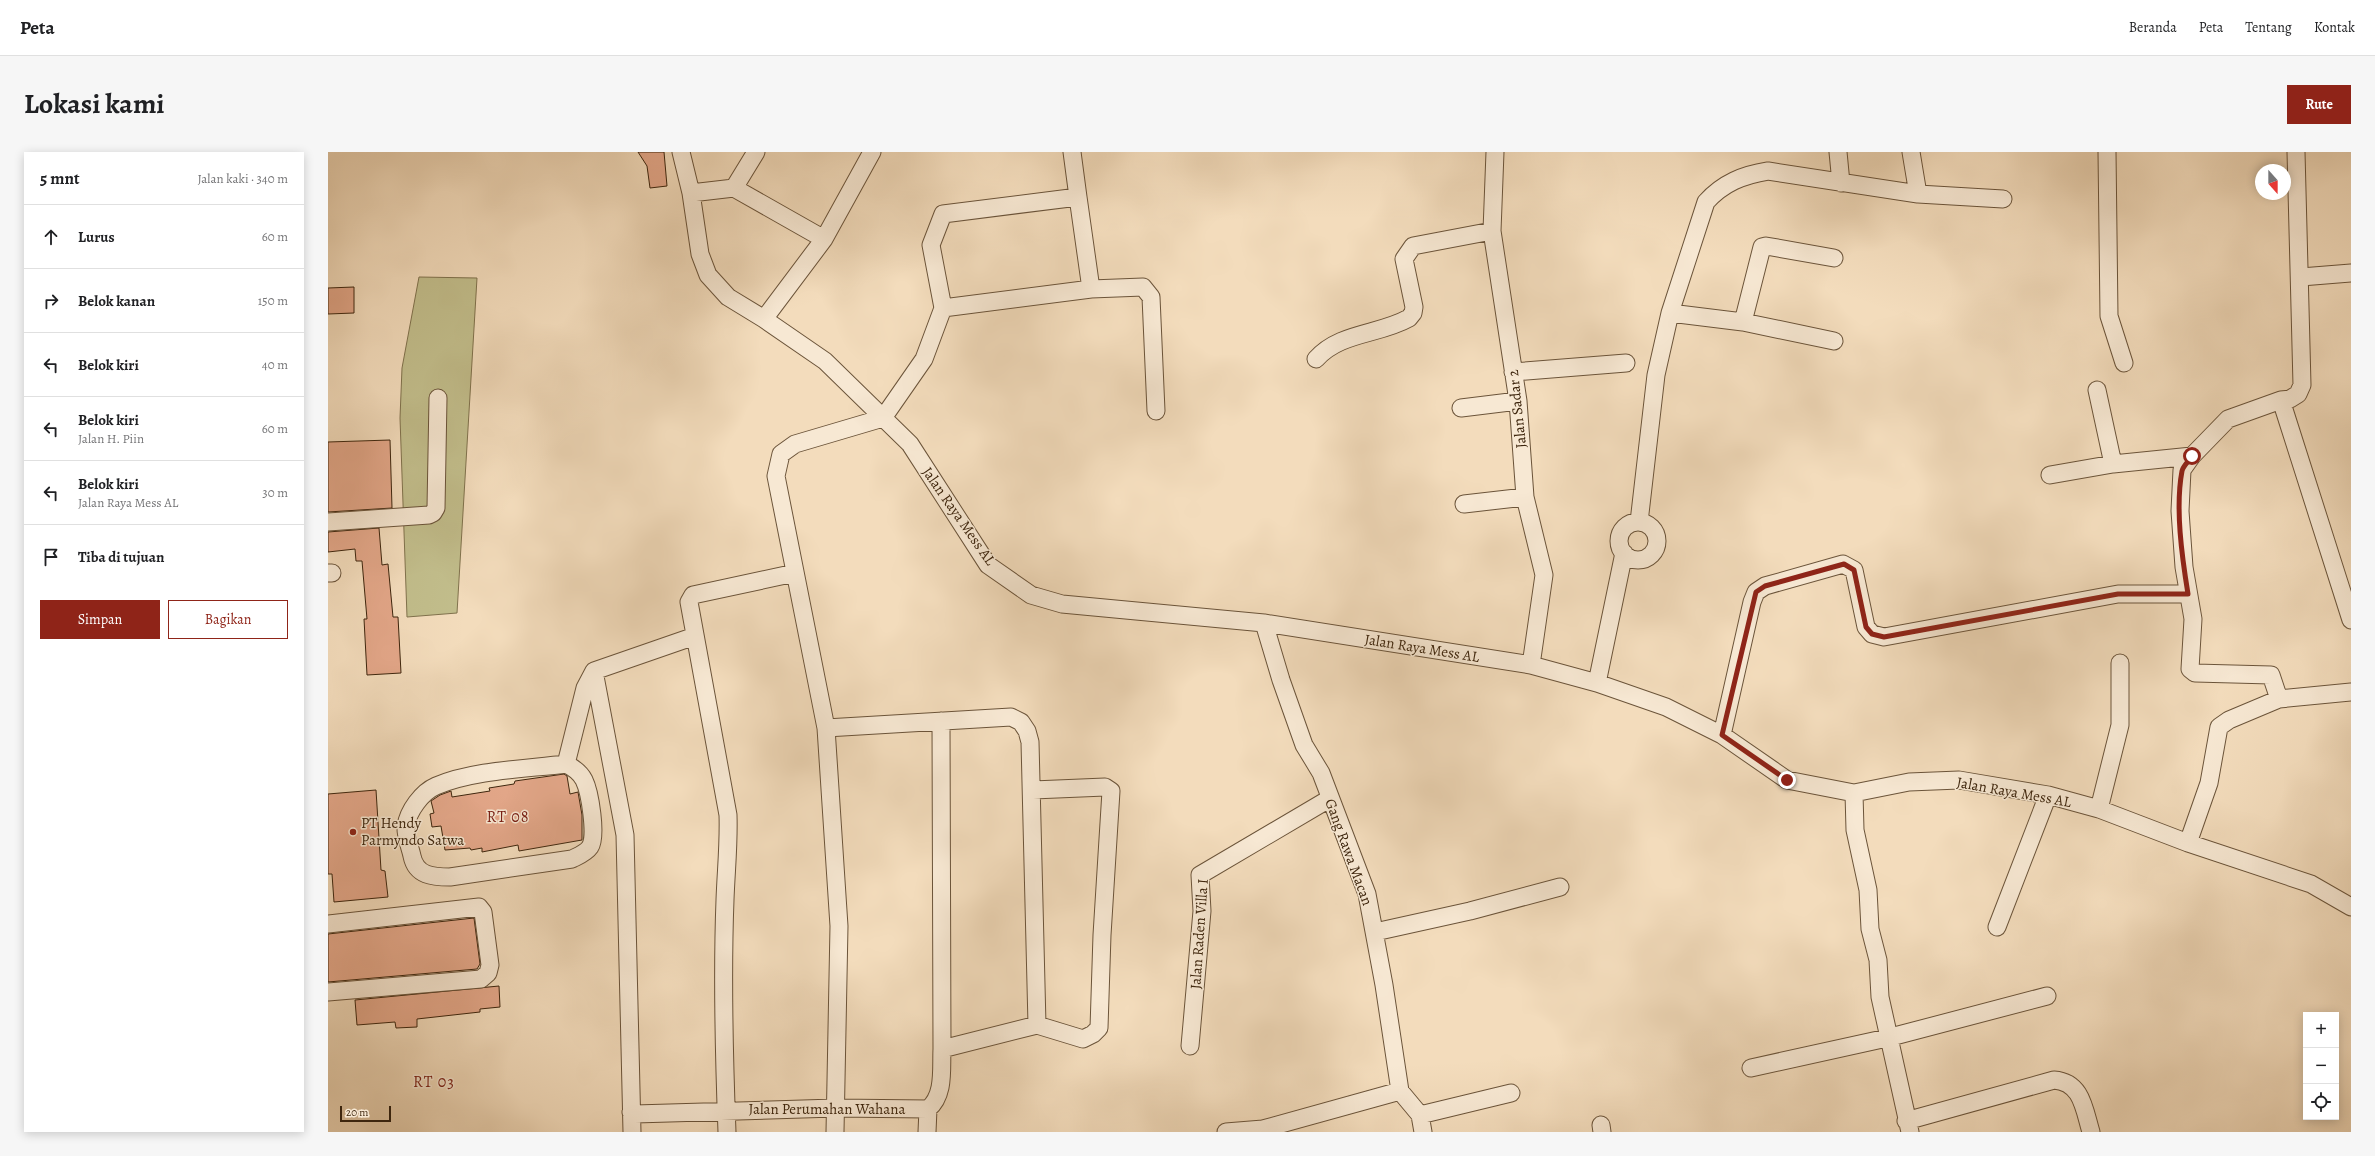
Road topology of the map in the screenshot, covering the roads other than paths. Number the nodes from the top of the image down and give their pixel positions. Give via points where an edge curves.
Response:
1 (681, 152) edge
2 (756, 152) edge
3 (872, 152) edge
4 (1072, 152) edge
5 (1495, 152) edge
6 (1838, 152) edge
7 (1911, 152) edge
8 (2107, 152) edge
9 (2296, 152) edge
10 (1841, 183) junction
11 (734, 188) junction
12 (691, 193) junction
13 (1918, 194) junction
14 (1078, 197) junction
15 (2003, 199) dead end
16 (1492, 231) junction
17 (824, 239) junction
18 (1834, 258) dead end
19 (2351, 273) edge
20 (2301, 277) junction
21 (1091, 289) junction
22 (943, 308) junction
23 (1670, 313) junction
24 (764, 319) junction
25 (1743, 322) junction
26 (1834, 341) dead end
27 (1316, 359) dead end
28 (1626, 363) dead end
29 (2124, 364) dead end
30 (1513, 372) junction
31 (2097, 390) dead end
32 (438, 398) dead end
33 (2281, 400) junction
34 (1518, 401) junction
35 (1460, 408) dead end
36 (1156, 411) dead end
37 (884, 418) junction
38 (2192, 456) junction
39 (2113, 464) junction
40 (2050, 475) dead end
41 (1525, 497) junction
42 (1464, 504) dead end
43 (328, 522) edge
44 (1639, 522) junction
45 (1624, 553) junction
46 (794, 573) junction
47 (2188, 594) junction
48 (2351, 620) edge
49 (1264, 623) junction
50 (695, 636) junction
51 (2120, 663) dead end
52 (1531, 665) junction
53 (594, 671) junction
54 (1597, 683) junction
55 (2351, 692) edge
56 (2279, 699) junction
57 (941, 721) junction
58 (826, 728) junction
59 (1722, 735) junction
60 (566, 764) junction
61 (1033, 790) junction
62 (1854, 793) junction
63 (2048, 795) junction
64 (1329, 799) junction
65 (2099, 809) junction
66 (2188, 843) junction
67 (1560, 887) dead end
68 (2351, 907) edge
69 (328, 924) edge
70 (1997, 927) dead end
71 (1375, 932) junction
72 (328, 992) edge
73 (2047, 996) dead end
74 (1037, 1025) junction
75 (1887, 1038) junction
76 (1190, 1046) dead end
77 (942, 1049) junction
78 (1751, 1068) dead end
79 (1400, 1091) junction
80 (1511, 1093) dead end
81 (835, 1108) junction
82 (928, 1109) junction
83 (727, 1110) junction
84 (631, 1112) junction
85 (1420, 1115) junction
86 (1908, 1126) edge
87 (632, 1132) edge
88 (728, 1132) edge
89 (835, 1132) edge
90 (927, 1132) edge
91 (1226, 1132) edge
92 (1423, 1132) edge
93 (2091, 1132) edge

1 - 12 street, Jalan Raya Mess AL
2 - 11 street
3 - 17 street
4 - 14 street
5 - 16 street, Jalan Sadar 2
6 - 10 street
7 - 13 street
8 - 29 street via 2109,316
9 - 20 street
10 - 13 street
10 - 23 street via 1768,171 1747,175 1714,193 1706,202 1700,218
11 - 12 street
11 - 17 street
12 - 24 street, Jalan Raya Mess AL via 700,254 708,275 728,297
13 - 15 street
14 - 21 street
14 - 22 street via 943,214 931,245
16 - 27 street via 1412,246 1404,259 1414,307 1409,318 1325,349
16 - 30 street, Jalan Sadar 2
17 - 24 street
18 - 25 street via 1762,247
19 - 20 street
20 - 33 street via 2302,385 2298,394 2290,399
21 - 22 street
21 - 36 street via 1143,287 1150,297
22 - 37 street via 924,359
23 - 25 street
23 - 44 street via 1656,375
24 - 37 street, Jalan Raya Mess AL via 825,361
25 - 26 street
28 - 30 street
30 - 34 street, Jalan Sadar 2
31 - 39 street
32 - 43 street via 434,513
33 - 38 street via 2228,419
33 - 48 street
34 - 35 street
34 - 41 street, Jalan Sadar 2
37 - 46 street via 795,444 781,454 776,476
37 - 49 street, Jalan Raya Mess AL via 910,444 988,565 1031,595 1062,604
38 - 39 street
38 - 47 street via 2182,470 2180,511
39 - 40 street
41 - 42 street
41 - 52 street, Jalan Sadar 2 via 1544,575
44 - 45 street via 1628,524 1621,532 1619,543
44 - 45 street via 1652,528 1657,542 1655,549 1650,555 1637,559
45 - 54 street
46 - 50 street via 693,595 689,602
46 - 58 street
47 - 56 street via 2193,619 2190,669 2200,674 2271,675
47 - 59 street via 2118,594 1884,637 1872,634 1866,627 1854,570 1848,565 1765,586 1756,592
49 - 52 street, Jalan Raya Mess AL
49 - 64 street, Gang Rawa Macan via 1302,738 1320,773
50 - 53 street
50 - 83 street via 728,815 729,850 725,900
51 - 65 street via 2120,725
52 - 54 street, Jalan Raya Mess AL
53 - 60 street via 585,688
53 - 84 street via 626,835
54 - 59 street, Jalan Raya Mess AL via 1666,707
55 - 56 street
56 - 66 street via 2229,720 2219,727 2209,783
57 - 58 street
57 - 61 street via 1011,718 1021,722 1030,742
57 - 77 street
58 - 81 street via 839,926
59 - 62 street, Jalan Raya Mess AL via 1787,780
60 - 60 street via 579,772 588,788 594,837 582,855 572,859 450,877 434,877 421,873 413,861 406,827 408,816 425,794 436,786 472,776
61 - 74 street
61 - 74 street via 1105,786 1111,791 1099,1028 1083,1039
62 - 63 street, Jalan Raya Mess AL via 1909,782 1959,780
62 - 75 street via 1855,830 1868,890 1870,929 1878,960 1880,997
63 - 65 street, Jalan Raya Mess AL
63 - 70 street
64 - 71 street, Gang Rawa Macan via 1367,894
64 - 76 street, Jalan Raden Villa I via 1200,874 1202,911
65 - 66 street, Jalan Raya Mess AL
66 - 68 street, Jalan Raya Mess AL via 2311,884
67 - 71 street via 1470,911
69 - 72 street via 479,907 484,912 490,965 488,973 481,979
71 - 79 street, Gang Rawa Macan
73 - 75 street
74 - 77 street
75 - 78 street
75 - 86 street
77 - 82 street via 940,1093 936,1102
79 - 85 street
79 - 91 street via 1263,1129
80 - 85 street
81 - 82 street, Jalan Perumahan Wahana
81 - 83 street, Jalan Perumahan Wahana
81 - 89 street
82 - 90 street
83 - 84 street, Jalan Perumahan Wahana via 635,1114
83 - 88 street, Jalan Perumahan Wahana
84 - 87 street
85 - 92 street
86 - 93 street via 2054,1080 2066,1081 2073,1085 2082,1101

